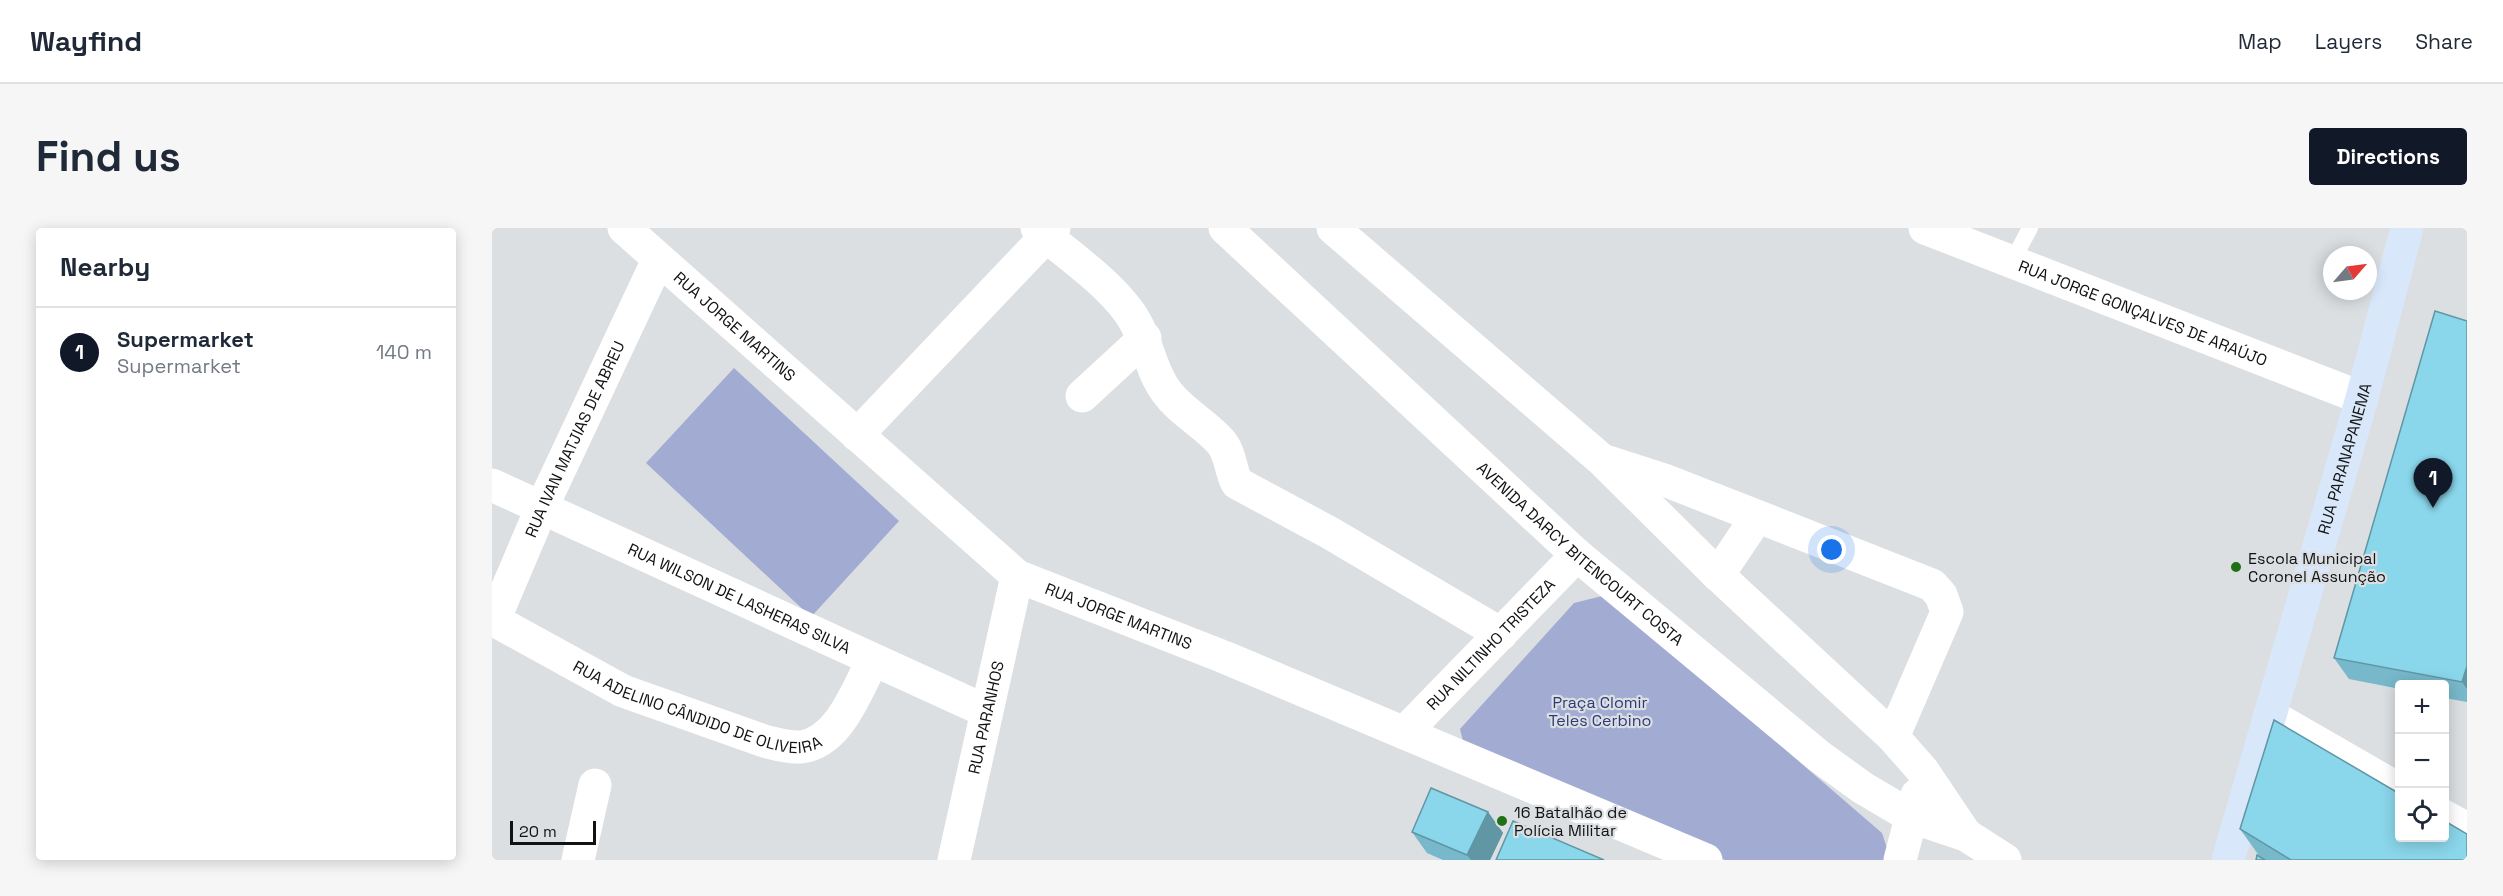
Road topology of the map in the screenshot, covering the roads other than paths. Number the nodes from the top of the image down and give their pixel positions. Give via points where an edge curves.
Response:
1 (624, 228) edge
2 (1225, 228) edge
3 (1333, 228) edge
4 (1925, 228) edge
5 (2030, 228) edge
6 (2407, 228) edge
7 (1046, 231) edge
8 (658, 260) junction
9 (2012, 262) junction
10 (1145, 338) junction
11 (1082, 396) dead end
12 (2362, 398) junction
13 (857, 435) junction
14 (1602, 460) junction
15 (492, 485) edge
16 (542, 507) junction
17 (1757, 518) junction
18 (1577, 555) junction
19 (1718, 575) junction
20 (1017, 576) junction
21 (493, 619) edge
22 (1501, 634) junction
23 (873, 660) junction
24 (986, 711) junction
25 (2270, 715) junction
26 (1404, 733) junction
27 (1893, 737) junction
28 (1923, 771) junction
29 (595, 784) dead end
30 (2397, 788) edge
31 (1912, 817) junction
32 (2449, 818) edge
33 (2467, 829) edge
34 (1966, 835) junction
35 (578, 860) edge
36 (954, 860) edge
37 (1706, 860) edge
38 (1900, 860) edge
39 (2006, 860) edge
40 (2228, 860) edge

1 - 8 street, RUA JORGE MARTINS
2 - 18 street, AVENIDA DARCY BITENCOURT COSTA
3 - 14 street, AVENIDA DARCY BITENCOURT COSTA
4 - 9 street, RUA JORGE GONÇALVES DE ARAÚJO
5 - 9 lane
6 - 12 street, RUA PARANAPANEMA
7 - 10 street via 1114,295
7 - 13 street
8 - 13 street, RUA JORGE MARTINS
8 - 16 street, RUA IVAN MATJIAS DE ABREU
9 - 12 street, RUA JORGE GONÇALVES DE ARAÚJO
10 - 11 street
10 - 22 street via 1162,386 1220,441 1238,483
12 - 25 street, RUA PARANAPANEMA
13 - 20 street, RUA JORGE MARTINS
14 - 17 street via 1667,481
14 - 19 street, AVENIDA DARCY BITENCOURT COSTA
15 - 16 street, RUA WILSON DE LASHERAS SILVA
16 - 21 street, RUA IVAN MATJIAS DE ABREU
16 - 23 street, RUA WILSON DE LASHERAS SILVA
17 - 19 street
17 - 27 street via 1932,585 1941,595 1947,612
18 - 22 street, RUA NILTINHO TRISTEZA
18 - 31 street, AVENIDA DARCY BITENCOURT COSTA via 1820,757
19 - 27 street, AVENIDA DARCY BITENCOURT COSTA
20 - 24 street, RUA PARANHOS
20 - 26 street, RUA JORGE MARTINS
21 - 23 street, RUA ADELINO CÂNDIDO DE OLIVEIRA via 623,691 787,747 803,747 822,738 839,722
22 - 26 street, RUA NILTINHO TRISTEZA
23 - 24 street, RUA WILSON DE LASHERAS SILVA
24 - 36 street, RUA PARANHOS
25 - 30 street
25 - 40 street, RUA PARANAPANEMA
26 - 37 street, RUA JORGE MARTINS
27 - 28 street, AVENIDA DARCY BITENCOURT COSTA
28 - 31 street
28 - 34 street, AVENIDA DARCY BITENCOURT COSTA
29 - 35 street
31 - 34 street, AVENIDA DARCY BITENCOURT COSTA
31 - 38 street
32 - 33 street
34 - 39 street, AVENIDA DARCY BITENCOURT COSTA

